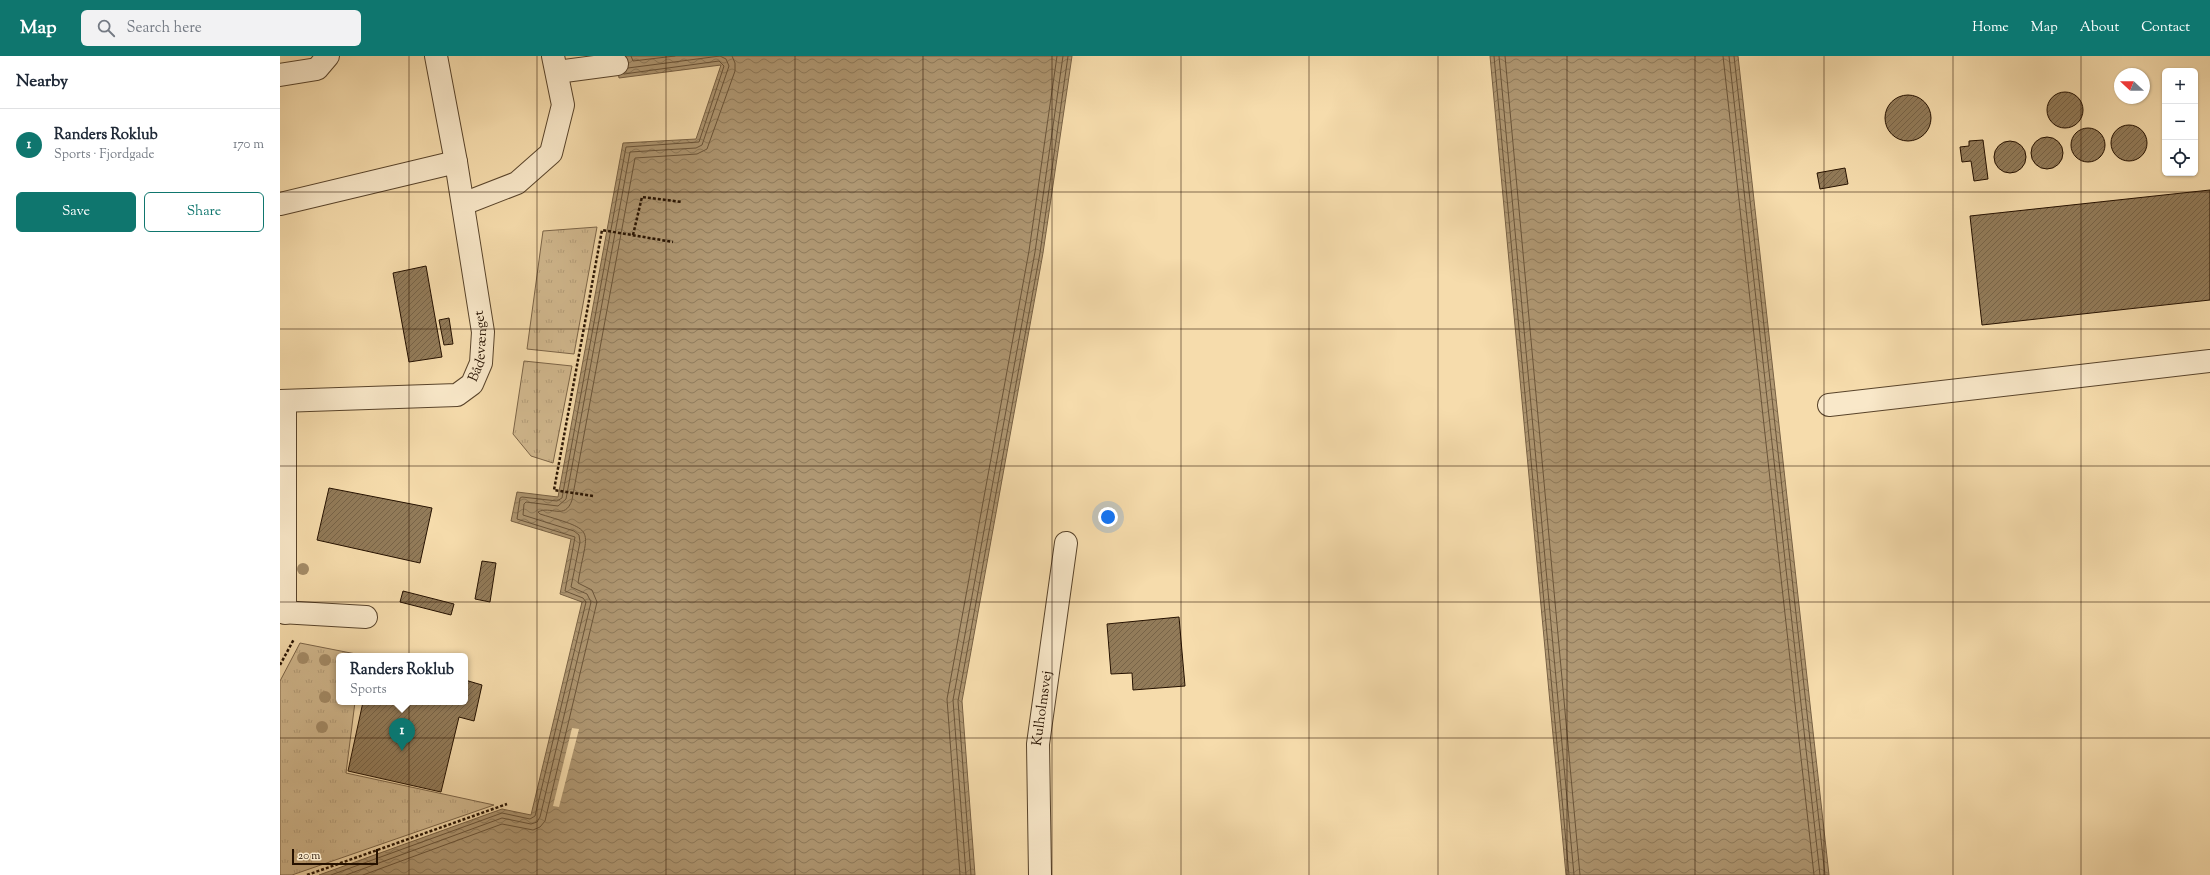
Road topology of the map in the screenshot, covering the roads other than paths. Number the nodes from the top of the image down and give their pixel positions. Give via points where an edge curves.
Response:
1 (328, 56) edge
2 (436, 56) edge
3 (555, 64) edge
4 (617, 64) dead end
5 (280, 75) edge
6 (456, 162) junction
7 (280, 204) edge
8 (463, 204) junction
9 (2210, 361) edge
10 (283, 401) edge
11 (1829, 405) dead end
12 (1066, 543) dead end
13 (282, 613) edge
14 (366, 617) dead end
15 (1040, 875) edge

1 - 5 street via 317,69
2 - 6 street, Bådevænget
3 - 4 street
3 - 8 street via 563,105 551,153 517,183
6 - 7 street
6 - 8 street, Bådevænget
8 - 10 street, Bådevænget via 483,332 481,363 472,384 457,395
9 - 11 street
10 - 13 street
12 - 15 street, Kulholmsvej via 1038,744
13 - 14 street

